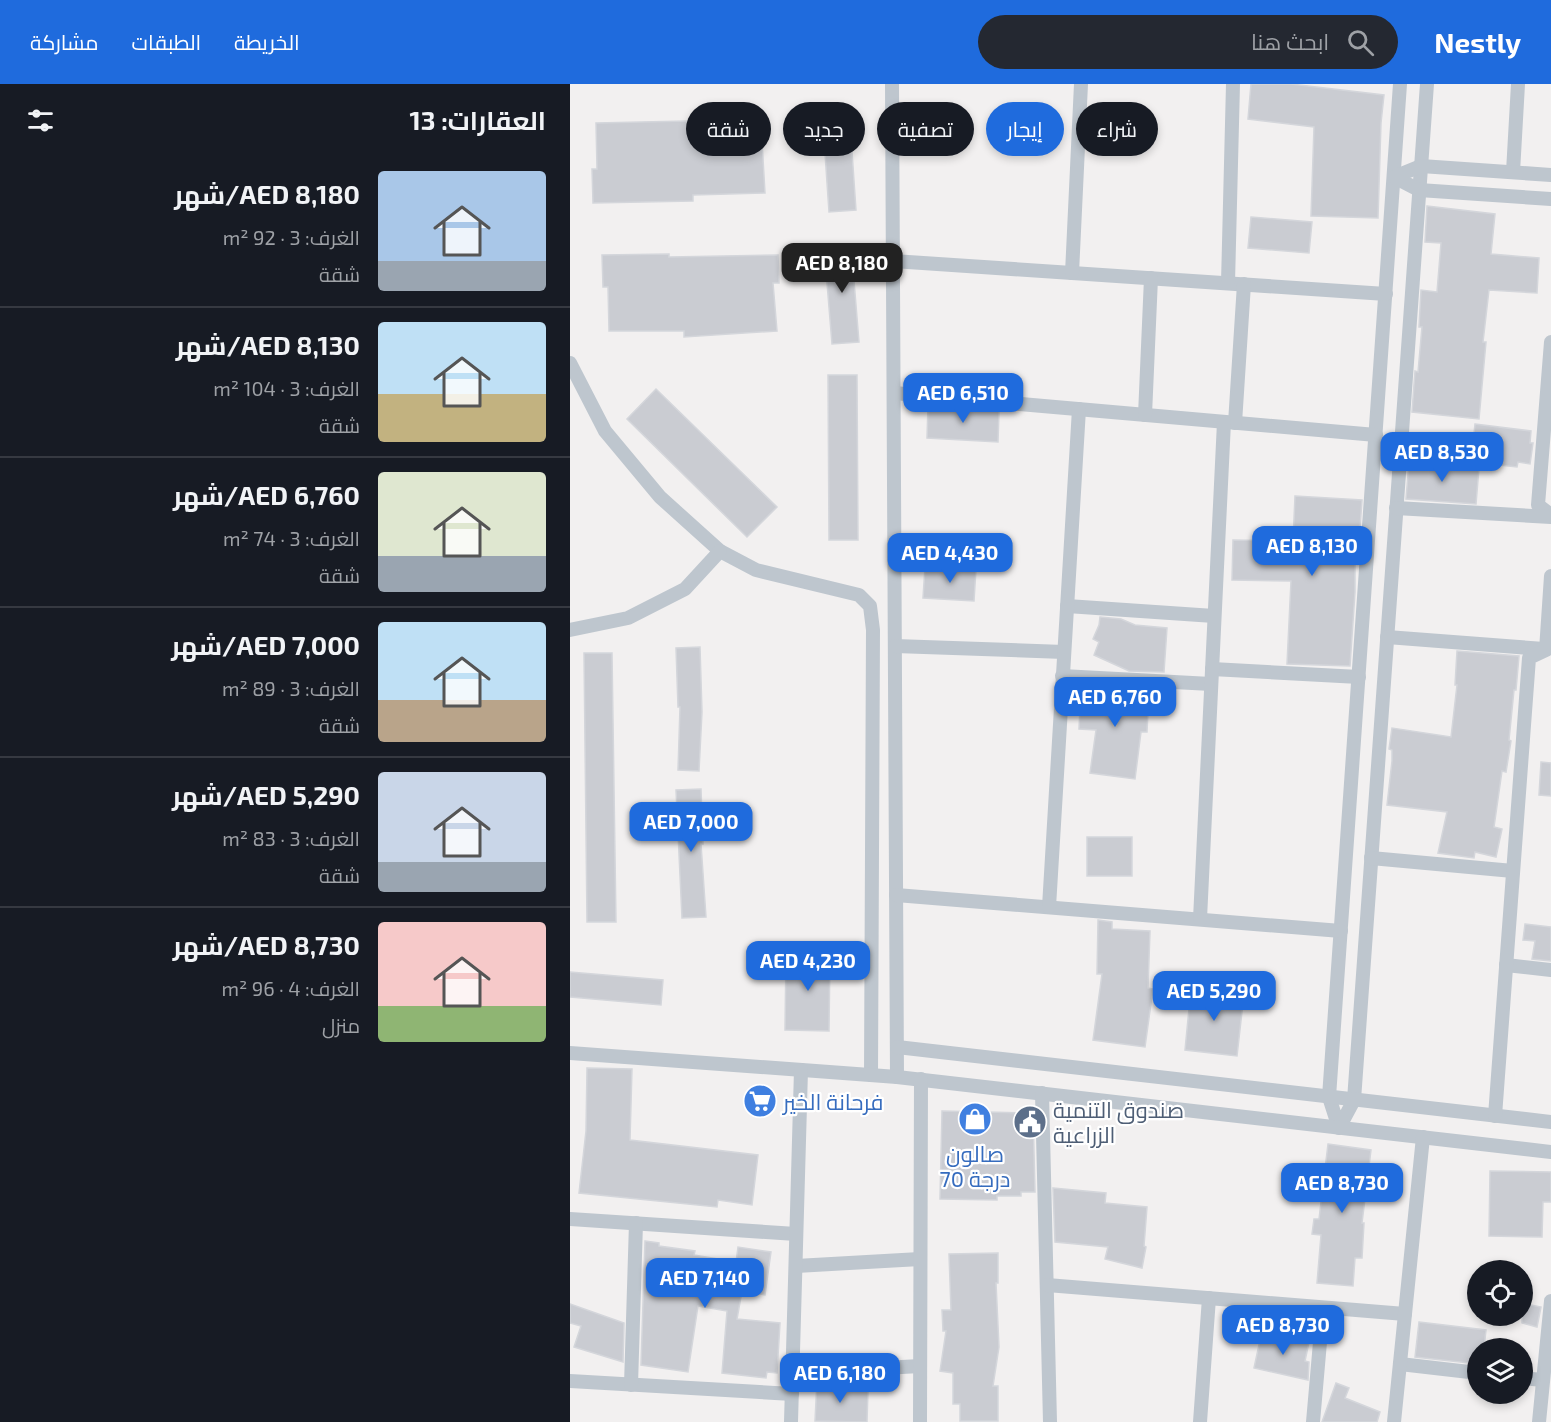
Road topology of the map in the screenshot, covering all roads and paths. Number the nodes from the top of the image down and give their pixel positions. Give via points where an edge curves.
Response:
1 (892, 84) edge
2 (1081, 84) edge
3 (1233, 84) edge
4 (1400, 84) edge
5 (1426, 84) edge
6 (1518, 84) edge
7 (1421, 166) junction
8 (1513, 172) junction
9 (1551, 175) edge
10 (1394, 177) junction
11 (1419, 190) junction
12 (1551, 199) edge
13 (893, 261) junction
14 (1072, 273) junction
15 (1150, 278) junction
16 (1228, 283) junction
17 (1244, 284) junction
18 (1386, 294) junction
19 (1551, 342) edge
20 (570, 363) edge
21 (894, 393) junction
22 (1079, 409) junction
23 (1145, 415) junction
24 (1229, 422) junction
25 (1376, 435) junction
26 (1545, 506) edge
27 (1396, 508) junction
28 (1551, 516) edge
29 (720, 551) junction
30 (1551, 576) edge
31 (1067, 606) junction
32 (1214, 616) junction
33 (570, 630) edge
34 (1387, 637) junction
35 (895, 646) junction
36 (1064, 652) junction
37 (1549, 654) edge
38 (1212, 669) junction
39 (1062, 676) junction
40 (1359, 676) junction
41 (1211, 684) junction
42 (1371, 858) junction
43 (1513, 871) junction
44 (896, 895) junction
45 (1048, 907) junction
46 (1200, 919) junction
47 (1341, 931) junction
48 (1506, 965) junction
49 (1551, 970) edge
50 (897, 1047) junction
51 (570, 1053) edge
52 (801, 1070) junction
53 (871, 1075) junction
54 (897, 1077) junction
55 (921, 1079) junction
56 (1042, 1093) junction
57 (1329, 1097) junction
58 (1354, 1100) junction
59 (1495, 1116) junction
60 (1551, 1122) edge
61 (1339, 1128) junction
62 (1423, 1137) junction
63 (1551, 1152) edge
64 (570, 1219) edge
65 (636, 1223) junction
66 (796, 1234) junction
67 (920, 1259) junction
68 (795, 1266) junction
69 (1047, 1285) junction
70 (1209, 1298) junction
71 (1551, 1301) edge
72 (1323, 1308) junction
73 (1405, 1314) junction
74 (1550, 1328) edge
75 (1400, 1364) junction
76 (920, 1366) junction
77 (1467, 1372) edge
78 (793, 1373) junction
79 (1533, 1379) edge
80 (1544, 1380) junction
81 (570, 1381) edge
82 (631, 1385) junction
83 (792, 1394) junction
84 (791, 1422) edge
85 (920, 1422) edge
86 (1050, 1422) edge
87 (1200, 1422) edge
88 (1313, 1422) edge
89 (1394, 1422) edge
90 (1539, 1422) edge

1 - 13 street
2 - 14 street
3 - 16 street
4 - 10 street
5 - 7 street
6 - 8 street
7 - 8 street
7 - 10 street
7 - 11 street
8 - 9 street
10 - 11 street
10 - 18 street
11 - 12 street
11 - 27 street
13 - 14 street
13 - 21 street
14 - 15 street
15 - 16 street
15 - 23 street
16 - 17 street
17 - 18 street
17 - 24 street
18 - 25 street
19 - 26 street
20 - 29 street via 605,431 660,497
21 - 22 street
21 - 35 street
22 - 23 street
22 - 31 street
23 - 24 street
24 - 25 street
24 - 32 street
25 - 40 street
26 - 28 street
27 - 28 street
27 - 34 street
29 - 33 street via 685,589 628,618
29 - 53 street via 756,570 859,595 870,606
30 - 37 street
31 - 32 street
31 - 36 street
32 - 38 street
34 - 37 street
34 - 42 street
35 - 36 street
35 - 44 street
36 - 39 street
37 - 43 street via 1529,657
38 - 40 street
38 - 41 street
39 - 41 street
39 - 45 street
40 - 47 street
41 - 46 street
42 - 43 street
42 - 58 street
43 - 48 street
44 - 45 street
44 - 50 street
45 - 46 street
46 - 47 street
47 - 57 street
48 - 49 street
48 - 59 street
50 - 54 street
50 - 57 street
51 - 52 street
52 - 53 street
52 - 66 street
53 - 54 street
54 - 55 street
55 - 56 street
55 - 67 street
56 - 61 street
56 - 69 street
57 - 58 street
57 - 61 street
58 - 59 street
58 - 61 street
59 - 60 street
61 - 62 street
62 - 63 street
62 - 73 street
64 - 65 street
65 - 66 street
65 - 82 street
66 - 68 street
67 - 68 street
67 - 76 street
68 - 78 street
69 - 70 street
69 - 86 street
70 - 72 street
70 - 87 street
71 - 74 street
72 - 73 street
72 - 88 street
73 - 75 street
74 - 80 street
75 - 77 street
75 - 89 street
76 - 78 street
76 - 85 street
78 - 83 street
79 - 80 street
80 - 90 street
81 - 82 street
82 - 83 street
83 - 84 street

